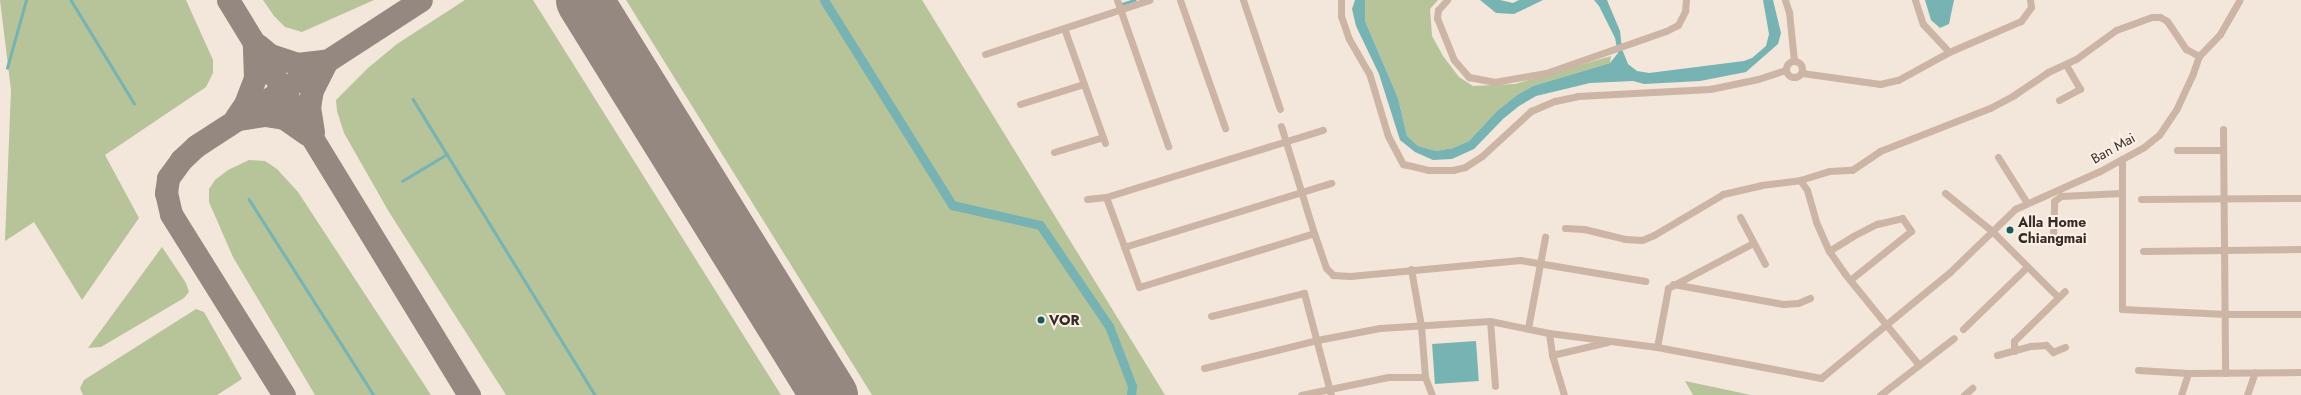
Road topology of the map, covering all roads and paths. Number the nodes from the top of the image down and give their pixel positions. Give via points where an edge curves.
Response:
1 (1117, 0) edge
2 (1149, 0) edge
3 (1180, 0) edge
4 (1243, 0) edge
5 (1341, 0) edge
6 (1447, 0) edge
7 (1686, 0) edge
8 (1785, 0) edge
9 (1915, 0) edge
10 (2030, 0) edge
11 (2240, 0) edge
12 (1121, 10) junction
13 (1064, 28) junction
14 (1949, 52) junction
15 (985, 54) dead end
16 (2199, 56) junction
17 (1794, 62) junction
18 (2066, 65) junction
19 (1786, 70) junction
20 (1802, 72) junction
21 (1084, 84) junction
22 (2058, 100) dead end
23 (1020, 104) dead end
24 (1280, 109) dead end
25 (1281, 126) dead end
26 (1225, 128) dead end
27 (2223, 129) dead end
28 (1323, 130) dead end
29 (1285, 142) junction
30 (1168, 146) dead end
31 (2177, 150) dead end
32 (2222, 150) junction
33 (1054, 152) dead end
34 (1998, 157) dead end
35 (2122, 159) junction
36 (1800, 180) junction
37 (1331, 182) dead end
38 (1301, 192) junction
39 (2121, 192) junction
40 (1946, 193) dead end
41 (1106, 197) junction
42 (2223, 198) junction
43 (2301, 198) edge
44 (1087, 199) dead end
45 (2141, 200) dead end
46 (2026, 203) junction
47 (1740, 217) dead end
48 (1565, 228) dead end
49 (1992, 231) junction
50 (1314, 233) junction
51 (1545, 237) dead end
52 (2053, 238) dead end
53 (1753, 243) junction
54 (1124, 247) junction
55 (2301, 249) edge
56 (2225, 250) junction
57 (1829, 251) junction
58 (2143, 251) dead end
59 (1541, 263) junction
60 (1765, 264) dead end
61 (2027, 267) junction
62 (1411, 269) junction
63 (1850, 280) junction
64 (1645, 281) dead end
65 (1673, 284) junction
66 (2065, 291) dead end
67 (2058, 297) junction
68 (1810, 298) dead end
69 (2226, 314) junction
70 (2301, 314) edge
71 (1211, 316) dead end
72 (1490, 321) junction
73 (1886, 323) junction
74 (1421, 326) junction
75 (1528, 328) junction
76 (1963, 329) dead end
77 (1549, 333) junction
78 (1954, 338) dead end
79 (1318, 340) junction
80 (1614, 341) junction
81 (1657, 347) junction
82 (2065, 347) dead end
83 (2014, 351) junction
84 (1552, 355) junction
85 (1997, 355) dead end
86 (1919, 365) junction
87 (1204, 368) dead end
88 (2138, 370) dead end
89 (2255, 372) junction
90 (2301, 372) edge
91 (2188, 373) junction
92 (2225, 373) junction
93 (1425, 377) junction
94 (1495, 386) dead end
95 (1972, 388) dead end
96 (1331, 392) edge
97 (1301, 395) edge
98 (1432, 395) edge
99 (1564, 395) edge
100 (1880, 395) edge
101 (1964, 395) edge
102 (2181, 395) edge
103 (2247, 395) edge

1 - 12 street
2 - 12 street
3 - 26 street
4 - 24 street
5 - 19 street via 1341,16 1349,39 1369,73 1388,136 1403,164 1428,170 1453,170 1465,167 1482,156 1530,111 1555,101 1578,96 1710,89
6 - 7 street via 1438,10 1438,24 1454,60 1469,77 1494,82 1546,72 1628,45 1678,25 1685,11
8 - 17 street
9 - 14 street via 1923,24
10 - 14 street via 2031,7 2021,21
11 - 16 street, Ban Mai via 2220,34
12 - 13 street
12 - 30 street
13 - 15 street
13 - 21 street
14 - 20 street via 1898,80 1880,84
16 - 18 street via 2186,49 2167,21 2160,17 2152,17 2116,30
16 - 35 street, Ban Mai via 2169,123 2159,136
17 - 19 street via 1788,64
17 - 20 street via 1800,64
18 - 22 street via 2080,89
18 - 36 street via 2048,72 1990,108 1880,151 1852,170 1830,171
19 - 20 street via 1788,75 1794,78
21 - 23 street
21 - 33 street via 1104,140
25 - 29 street
27 - 32 street
28 - 29 street
29 - 38 street
29 - 41 street
31 - 32 street
32 - 42 street
34 - 46 street
35 - 39 street
35 - 46 street, Ban Mai
36 - 48 street via 1760,185 1723,194 1642,240
36 - 57 street via 1807,190 1816,222
37 - 38 street
38 - 50 street
38 - 54 street
39 - 52 street via 2061,196 2054,201
39 - 69 street via 2122,309
40 - 49 street
41 - 44 street
41 - 54 street
42 - 43 street
42 - 45 street
42 - 56 street
46 - 49 street, Ban Mai via 2009,214
47 - 53 street
49 - 61 street
49 - 73 street, Ban Mai via 1950,272
50 - 54 street via 1139,287
50 - 62 street via 1326,268 1333,275 1350,276
51 - 59 street
53 - 60 street
53 - 65 street
55 - 56 street
56 - 58 street
56 - 69 street
57 - 63 street
57 - 63 street via 1877,224 1902,218 1911,231
59 - 62 street via 1520,260
59 - 64 street
59 - 75 street
61 - 67 street
61 - 76 street
62 - 74 street
63 - 73 street
65 - 68 street via 1783,304 1798,303
65 - 81 street via 1668,288
66 - 67 street
67 - 83 street via 2014,340
69 - 70 street
69 - 92 street
71 - 79 street via 1304,293
72 - 74 street
72 - 75 street
72 - 94 street
73 - 81 street, Ban Mai via 1820,378
73 - 86 street
74 - 79 street via 1380,328
74 - 93 street
75 - 77 street
77 - 80 street
77 - 84 street
78 - 86 street
79 - 87 street
79 - 96 street
80 - 81 street
80 - 84 street
82 - 83 street via 2053,352 2046,345
83 - 85 street
84 - 99 street
86 - 100 street
88 - 91 street
89 - 90 street
89 - 92 street
89 - 103 street
91 - 92 street
91 - 102 street
93 - 96 street via 1388,377
93 - 98 street
95 - 101 street
96 - 97 street

